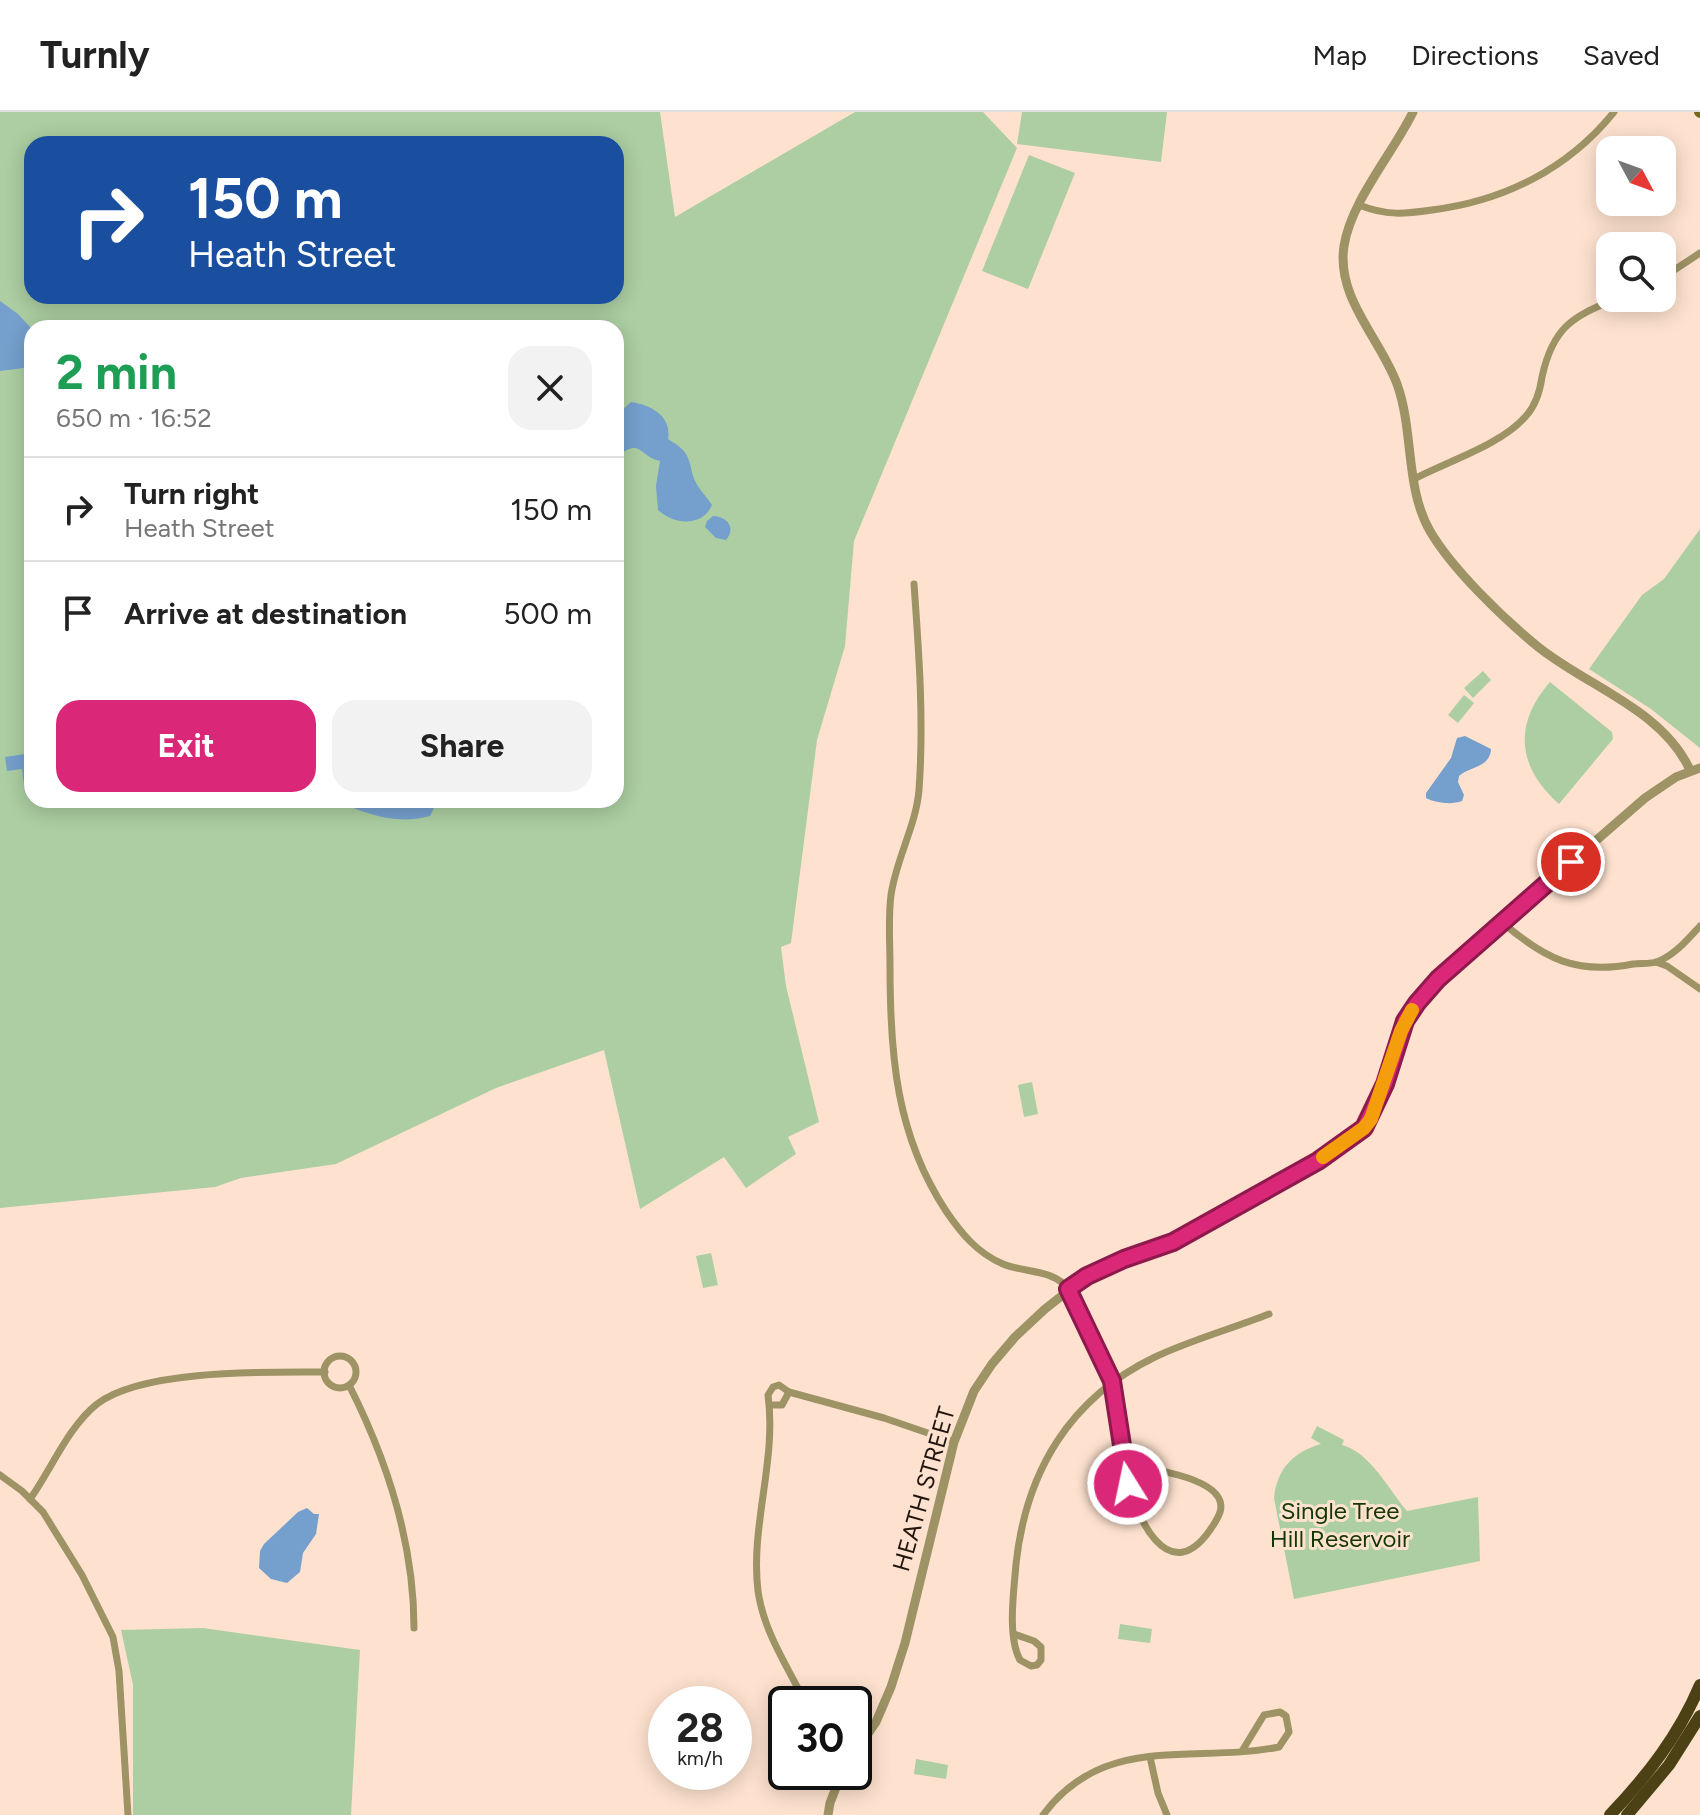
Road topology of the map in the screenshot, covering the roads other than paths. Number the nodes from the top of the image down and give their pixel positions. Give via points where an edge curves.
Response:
1 (1413, 112) edge
2 (1614, 112) edge
3 (1359, 205) junction
4 (1700, 253) edge
5 (1676, 269) edge
6 (1596, 307) edge
7 (1414, 479) junction
8 (914, 584) dead end
9 (1695, 769) edge
10 (1503, 923) junction
11 (1700, 926) edge
12 (1656, 962) junction
13 (1700, 989) edge
14 (1068, 1289) junction
15 (1269, 1314) dead end
16 (325, 1372) junction
17 (1112, 1381) junction
18 (349, 1385) junction
19 (789, 1392) junction
20 (770, 1405) junction
21 (954, 1442) junction
22 (1125, 1467) junction
23 (0, 1475) edge
24 (30, 1499) junction
25 (414, 1628) dead end
26 (1014, 1634) junction
27 (1700, 1685) edge
28 (797, 1686) edge
29 (1700, 1716) edge
30 (872, 1728) edge
31 (1242, 1751) junction
32 (1150, 1757) junction
33 (835, 1790) edge
34 (128, 1815) edge
35 (828, 1815) edge
36 (1043, 1815) edge
37 (1167, 1815) edge
38 (1610, 1815) edge
39 (1627, 1815) edge

1 - 3 street
2 - 3 street via 1550,169 1479,202 1387,214
3 - 7 street via 1346,238 1343,274 1401,394
4 - 5 street
6 - 7 street via 1563,327 1550,349 1535,404 1521,422
7 - 9 street via 1431,532 1470,581 1538,647 1657,727
8 - 14 street via 921,681 919,790 891,893 895,1081 929,1180 967,1238 1004,1264 1047,1274
9 - 10 street, HEATH STREET via 1645,798
10 - 12 street via 1544,954 1588,969
10 - 14 street, HEATH STREET via 1438,979 1410,1013 1364,1128 1318,1161 1173,1242 1124,1259
11 - 12 street
12 - 13 street
14 - 17 street
14 - 21 street, HEATH STREET via 992,1364 974,1391
15 - 17 street via 1157,1356
16 - 18 street via 331,1384
16 - 18 street via 332,1358 347,1357 356,1368
16 - 24 street via 208,1375 142,1384 98,1403 83,1418
17 - 22 street
17 - 26 street via 1066,1428 1036,1481 1018,1549
18 - 25 street via 373,1432 401,1522
19 - 20 street via 782,1405
19 - 20 street via 773,1387
19 - 21 street
20 - 28 street via 758,1591 765,1625
21 - 30 street, HEATH STREET via 905,1643
22 - 22 street via 1196,1480 1214,1490 1221,1510 1196,1548 1173,1553 1155,1538 1136,1509
23 - 24 street
24 - 34 street via 82,1575 113,1637
26 - 26 street via 1041,1647 1037,1665 1020,1660
27 - 38 highway via 1666,1748
29 - 39 highway via 1680,1752
31 - 31 street via 1279,1747 1289,1732 1286,1716 1264,1715
31 - 32 street
32 - 36 street via 1094,1771 1071,1785
32 - 37 street
33 - 35 street

